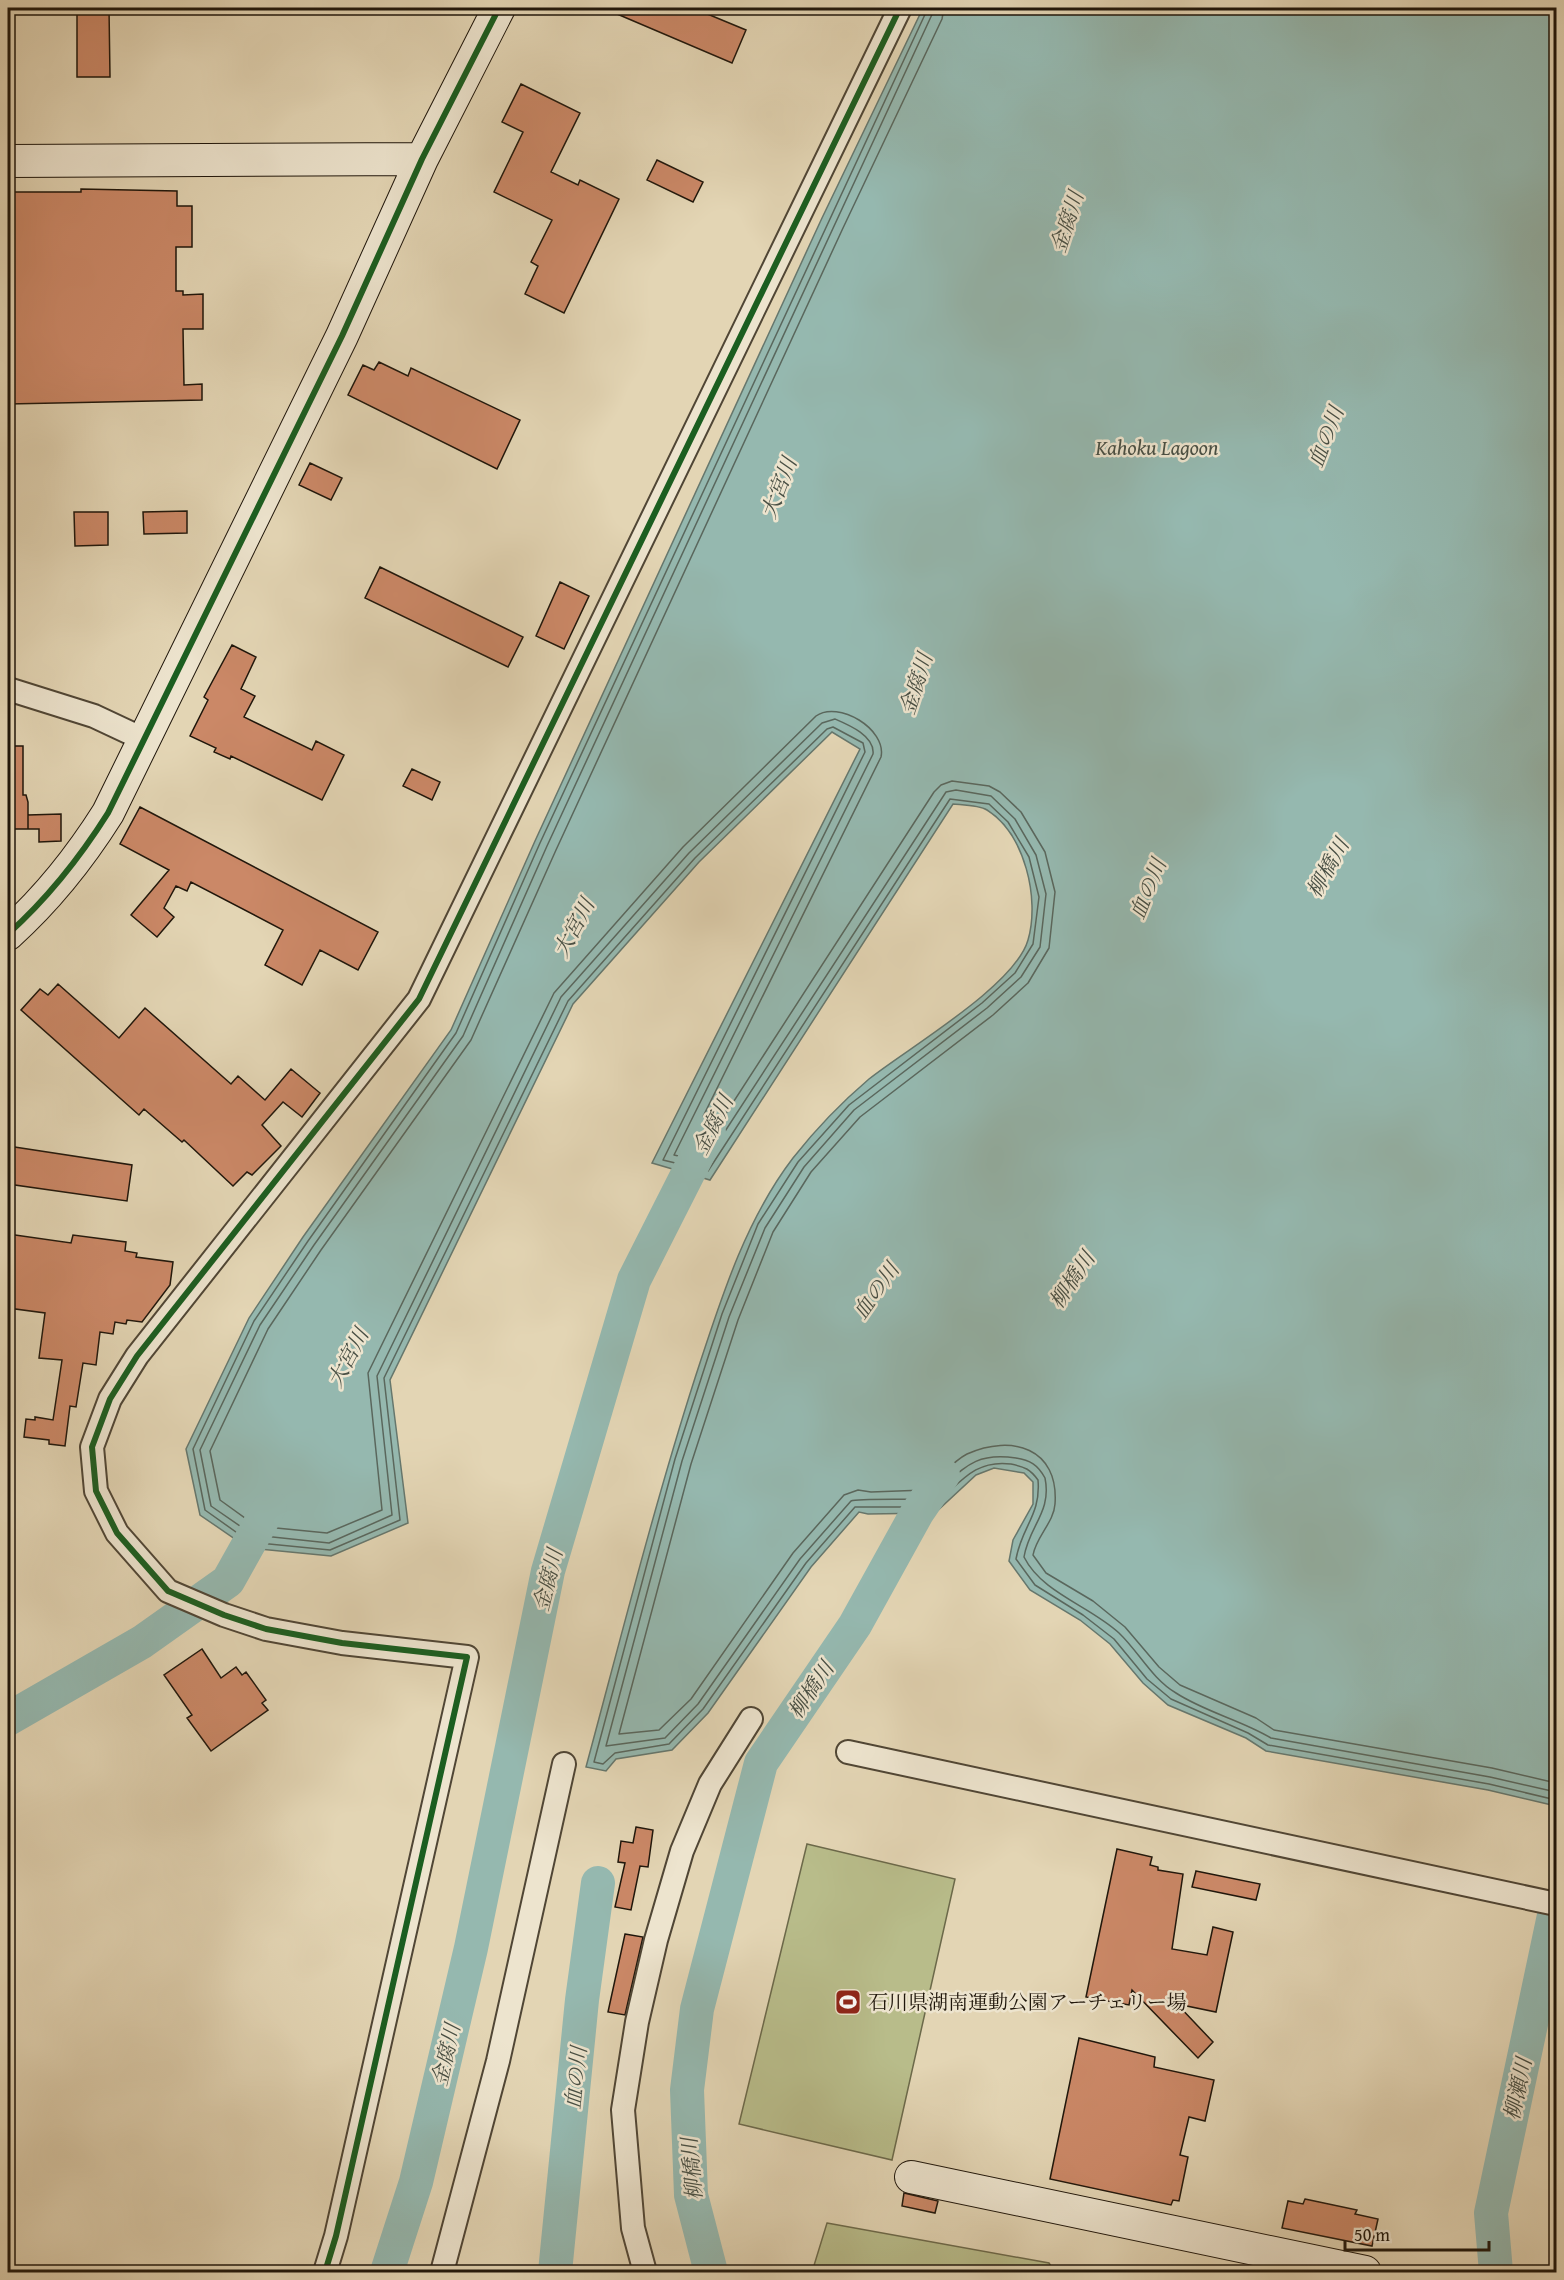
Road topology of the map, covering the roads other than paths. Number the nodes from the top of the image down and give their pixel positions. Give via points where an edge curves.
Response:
1 (499, 8) edge
2 (900, 8) edge
3 (422, 159) junction
4 (8, 161) edge
5 (8, 690) edge
6 (143, 739) junction
7 (8, 934) edge
8 (751, 1719) dead end
9 (849, 1752) dead end
10 (564, 1764) dead end
11 (1548, 1902) edge
12 (911, 2177) dead end
13 (325, 2272) edge
14 (442, 2272) edge
15 (645, 2272) edge
16 (1365, 2272) edge

1 - 3 street
2 - 13 street via 419,999 137,1356 110,1399 92,1447 96,1491 117,1533 168,1591 266,1629 342,1643 467,1657
3 - 4 street
3 - 6 street via 342,336
5 - 6 street via 94,716
6 - 7 street via 108,813 81,856 42,903
8 - 15 street via 710,1784 682,1851 637,2022 623,2110 633,2228
9 - 11 street
10 - 14 street via 498,2061
12 - 16 street

